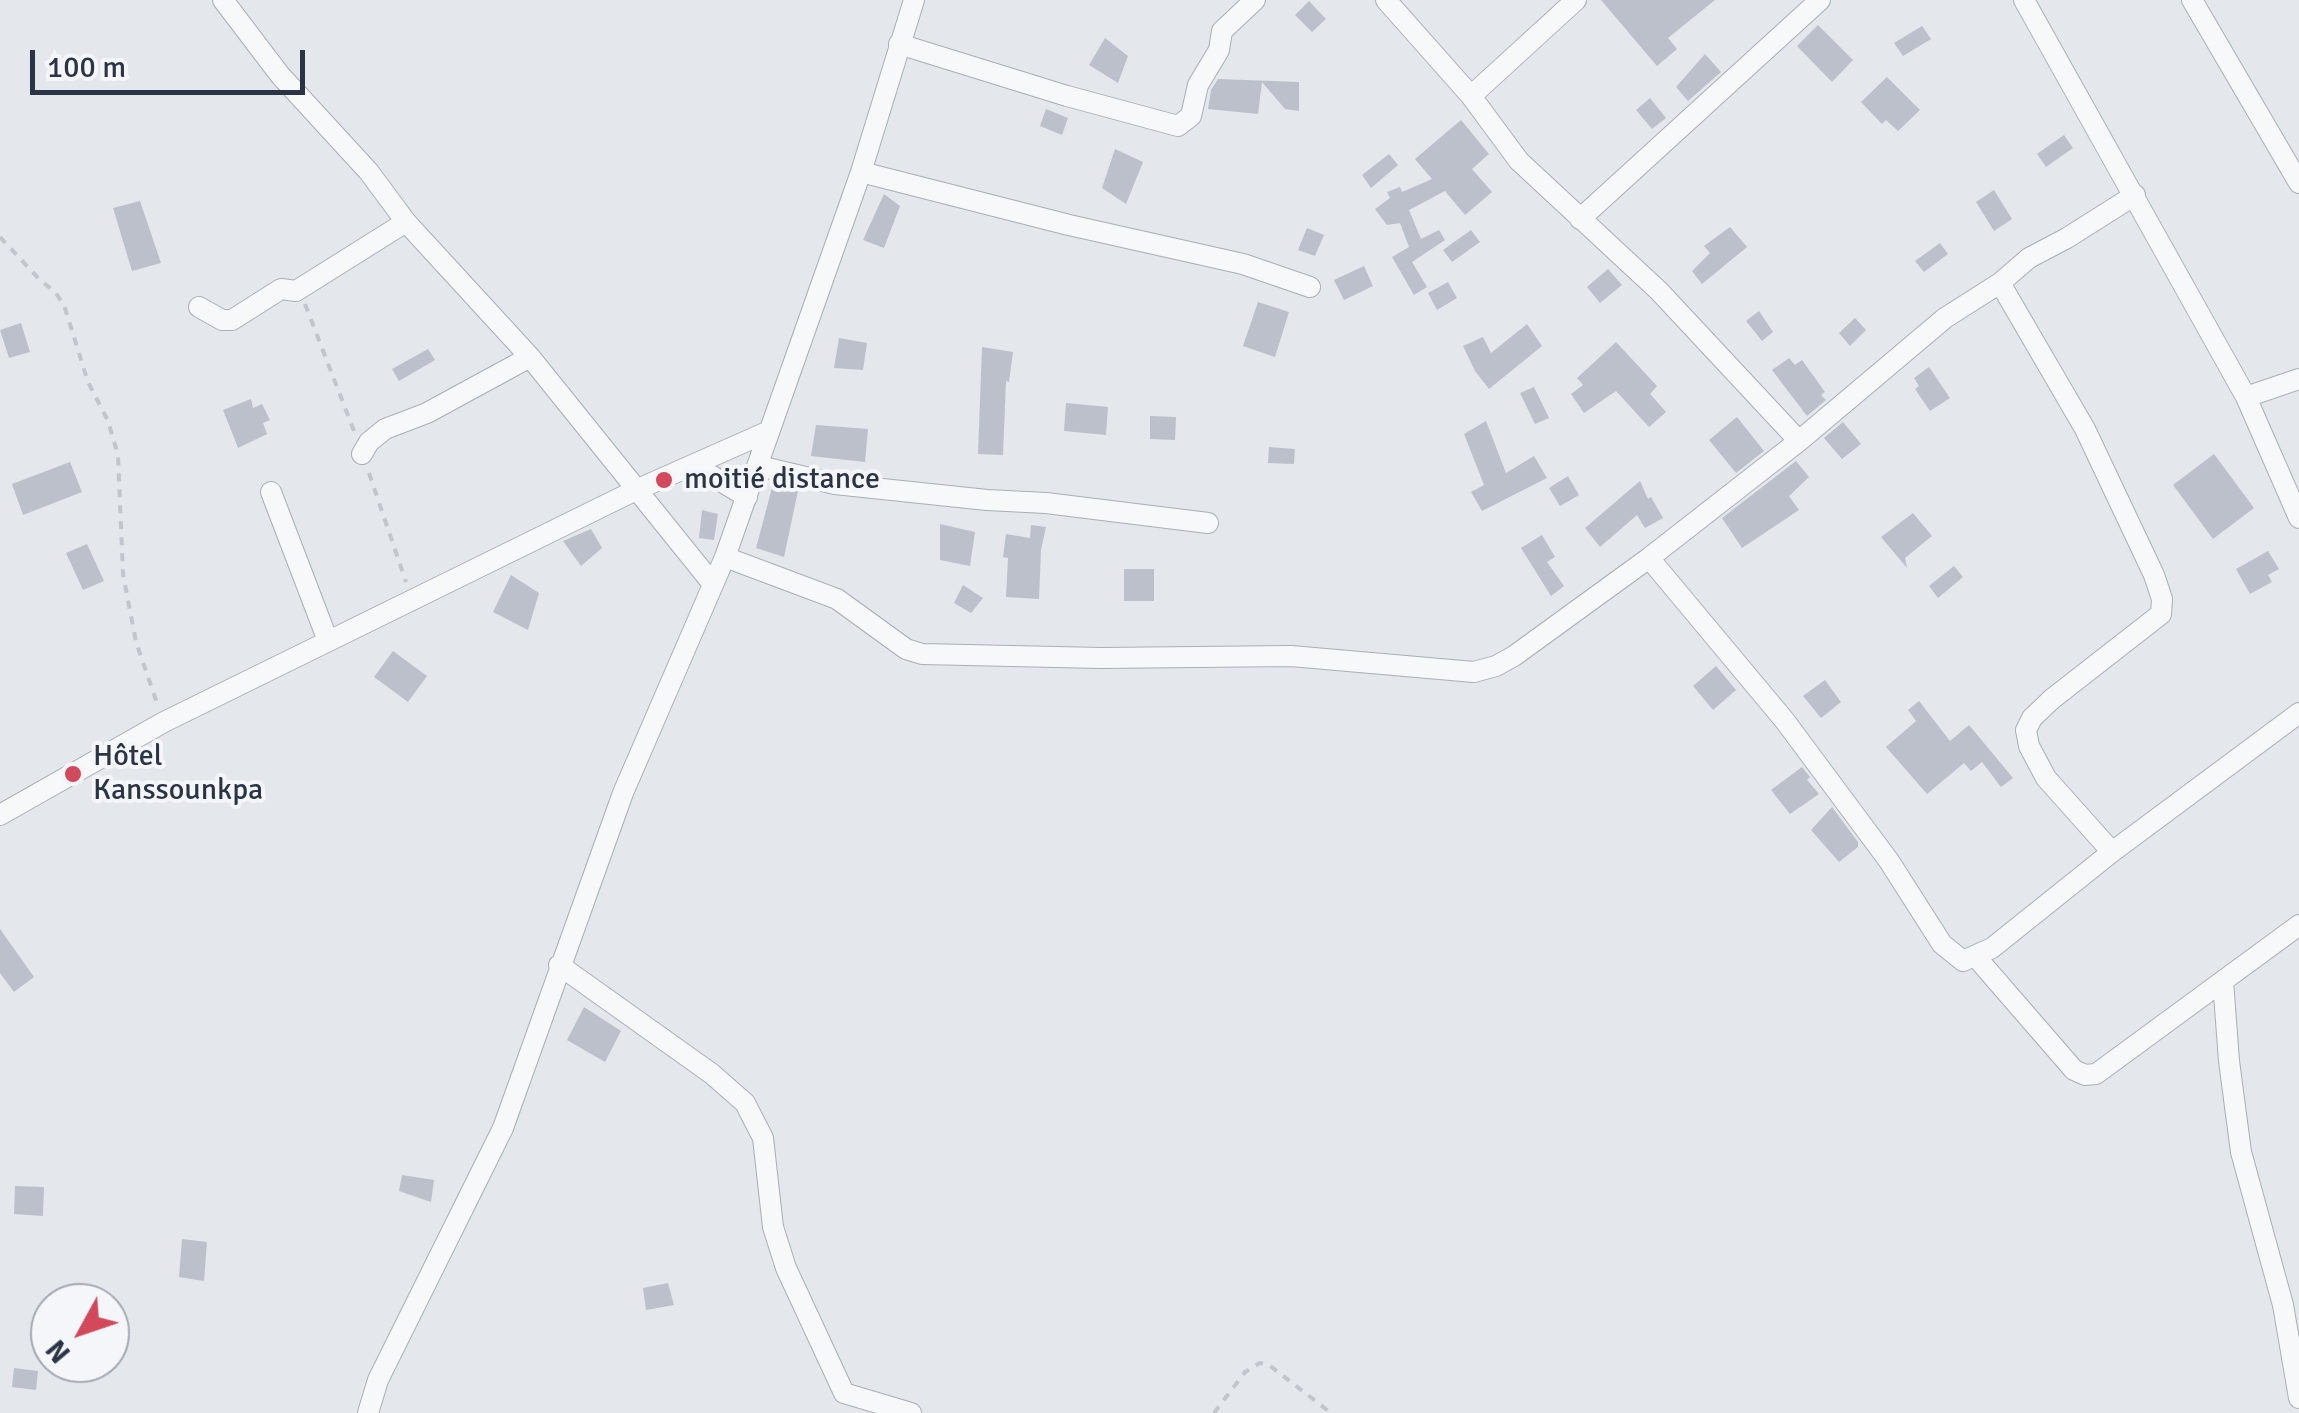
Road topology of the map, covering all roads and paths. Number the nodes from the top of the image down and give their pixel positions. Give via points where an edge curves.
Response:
1 (223, 0) edge
2 (914, 0) edge
3 (1255, 0) edge
4 (1386, 0) edge
5 (1576, 0) edge
6 (1820, 0) edge
7 (2024, 0) edge
8 (2192, 0) edge
9 (899, 44) junction
10 (1471, 96) junction
11 (861, 172) junction
12 (2299, 183) edge
13 (2135, 195) junction
14 (1580, 219) junction
15 (406, 222) junction
16 (0, 237) edge
17 (2000, 283) junction
18 (1310, 287) dead end
19 (199, 307) dead end
20 (530, 357) junction
21 (2299, 379) edge
22 (2246, 397) junction
23 (767, 432) junction
24 (1799, 441) junction
25 (362, 454) dead end
26 (694, 465) junction
27 (759, 466) junction
28 (636, 490) junction
29 (270, 492) dead end
30 (747, 497) junction
31 (2299, 518) edge
32 (1208, 523) dead end
33 (725, 557) junction
34 (1649, 558) junction
35 (712, 583) junction
36 (328, 641) junction
37 (2299, 713) edge
38 (164, 722) junction
39 (0, 815) edge
40 (2112, 852) junction
41 (2299, 924) edge
42 (1976, 957) junction
43 (559, 965) junction
44 (2222, 981) junction
45 (2291, 1303) edge
46 (2299, 1398) edge
47 (848, 1403) edge
48 (368, 1413) edge
49 (911, 1413) edge
50 (1214, 1413) edge
51 (1330, 1413) edge

1 - 15 street
2 - 9 street
3 - 9 street via 1222,31 1191,116 1178,126
4 - 10 street
5 - 10 street
6 - 14 street
7 - 13 street
8 - 12 street
9 - 11 street
10 - 14 street via 1519,160
11 - 18 street via 1243,264
11 - 23 street
13 - 17 street
13 - 22 street
14 - 24 street via 1659,291
15 - 19 street via 296,291 281,290 232,320
15 - 20 street
16 - 38 path via 64,305 108,421 118,455 123,574 136,642
17 - 24 street via 1945,318
17 - 40 street via 2085,429 2162,599 2161,614 2052,699 2026,730 2046,778
20 - 25 street via 385,429
20 - 28 street
21 - 22 street
22 - 31 street
23 - 26 street
23 - 27 street
24 - 34 street
26 - 28 street
26 - 30 street
27 - 30 street
27 - 32 street via 835,484
28 - 35 street
28 - 36 street
29 - 36 street
30 - 33 street
33 - 34 street via 837,599 922,654 1291,656 1474,672 1514,656
33 - 35 street
34 - 42 street via 1785,721 1942,944 1964,960
35 - 43 street via 622,793
36 - 38 street
37 - 40 street
38 - 39 street
40 - 42 street
41 - 44 street
42 - 44 street via 2085,1074 2104,1069
43 - 47 street via 744,1103 763,1138 773,1226 786,1268
43 - 48 street via 503,1128 378,1380
44 - 45 street via 2242,1152
45 - 46 street
47 - 49 street
50 - 51 path via 1260,1363

